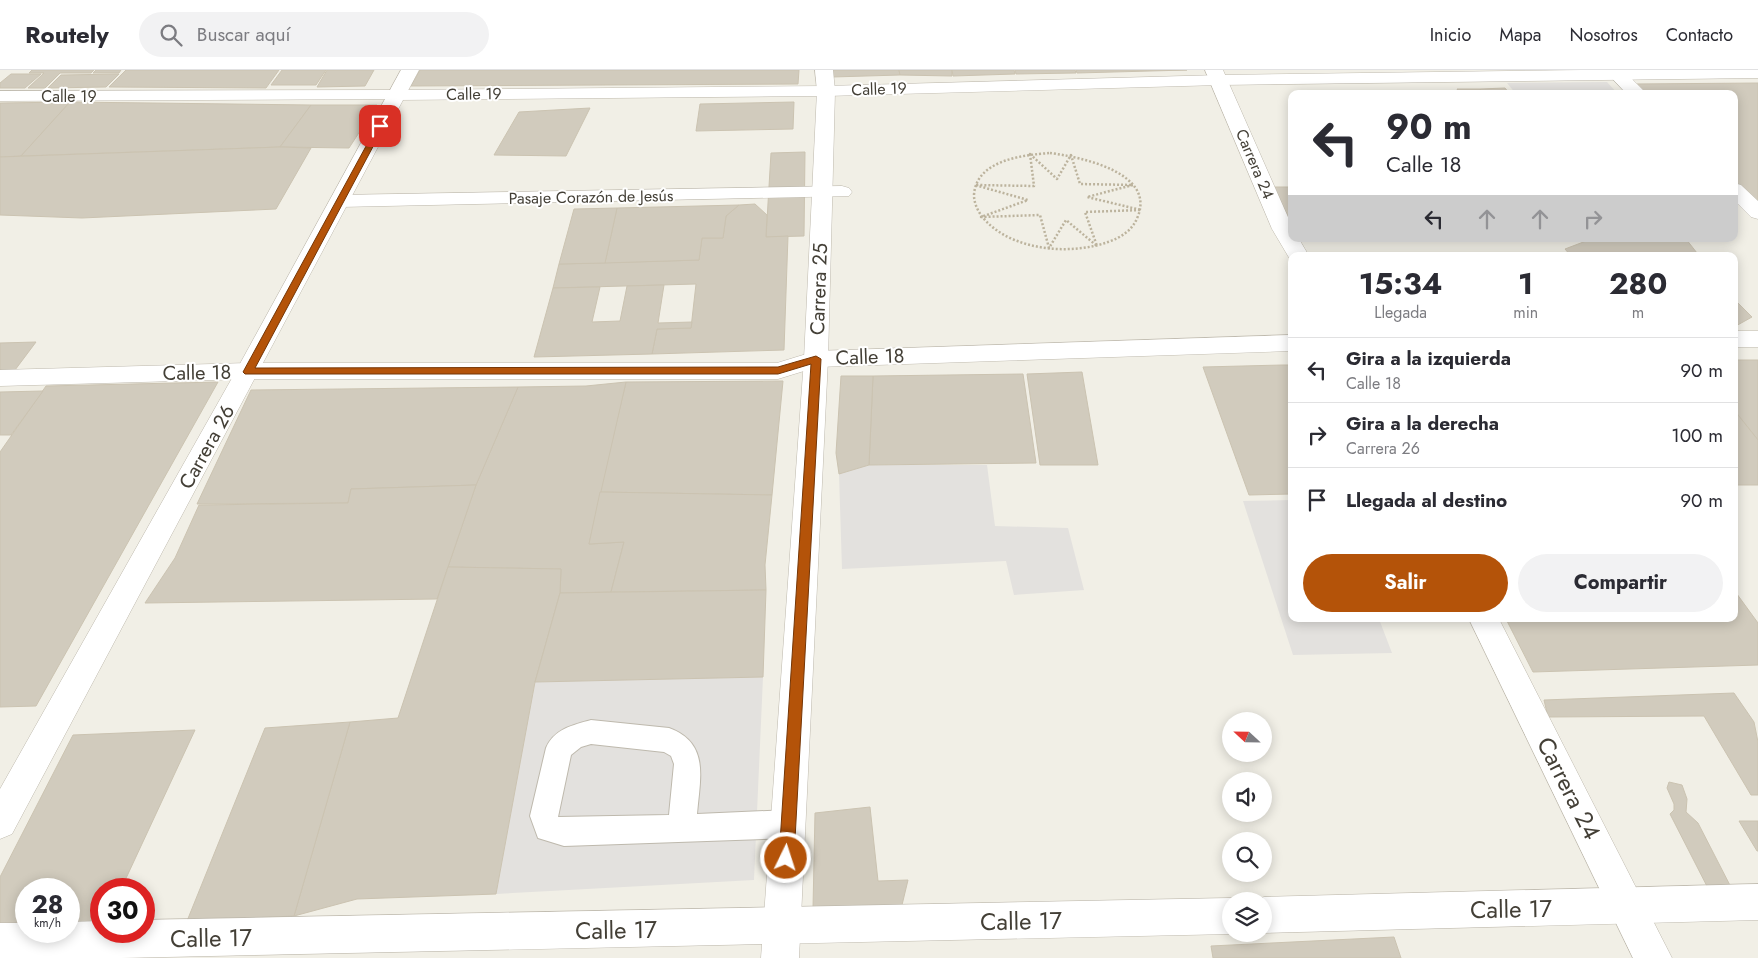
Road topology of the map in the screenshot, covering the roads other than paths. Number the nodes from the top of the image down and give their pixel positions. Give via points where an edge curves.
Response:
1 (410, 70) edge
2 (1615, 72) edge
3 (1758, 73) edge
4 (1217, 75) edge
5 (825, 80) edge
6 (1634, 90) edge
7 (397, 95) junction
8 (0, 96) edge
9 (832, 192) junction
10 (1738, 193) edge
11 (340, 202) junction
12 (1758, 213) edge
13 (1288, 238) edge
14 (1738, 339) edge
15 (1758, 339) edge
16 (1288, 343) edge
17 (816, 359) junction
18 (248, 372) junction
19 (0, 378) edge
20 (1486, 622) edge
21 (0, 822) edge
22 (789, 824) junction
23 (682, 828) junction
24 (1758, 902) edge
25 (1628, 906) junction
26 (1272, 915) edge
27 (1222, 917) edge
28 (0, 942) edge
29 (781, 943) edge
30 (1652, 958) edge

1 - 7 street, Carrera 26
2 - 3 street, Calle 19
2 - 4 street, Calle 19
2 - 6 street
4 - 5 street, Calle 19
4 - 13 street, Carrera 24
5 - 7 street, Calle 19
5 - 9 street, Carrera 25
7 - 8 street, Calle 19
7 - 11 street, Carrera 26
9 - 11 street, Pasaje Corazón de Jesús
9 - 17 street, Carrera 25
10 - 12 street
11 - 18 street, Carrera 26
14 - 15 street
16 - 17 street, Calle 18
17 - 18 street, Calle 18 via 778,371
17 - 22 street, Carrera 25
18 - 19 street, Calle 18
18 - 21 street, Carrera 26
20 - 25 street, Carrera 24
22 - 23 lane
22 - 29 street, Carrera 25
23 - 23 lane via 564,832 548,828 544,816 559,748 573,737 591,732 669,740 680,748 688,763
24 - 25 street, Calle 17
25 - 26 street, Calle 17
25 - 30 street, Carrera 24
27 - 29 street, Calle 17
28 - 29 street, Calle 17

